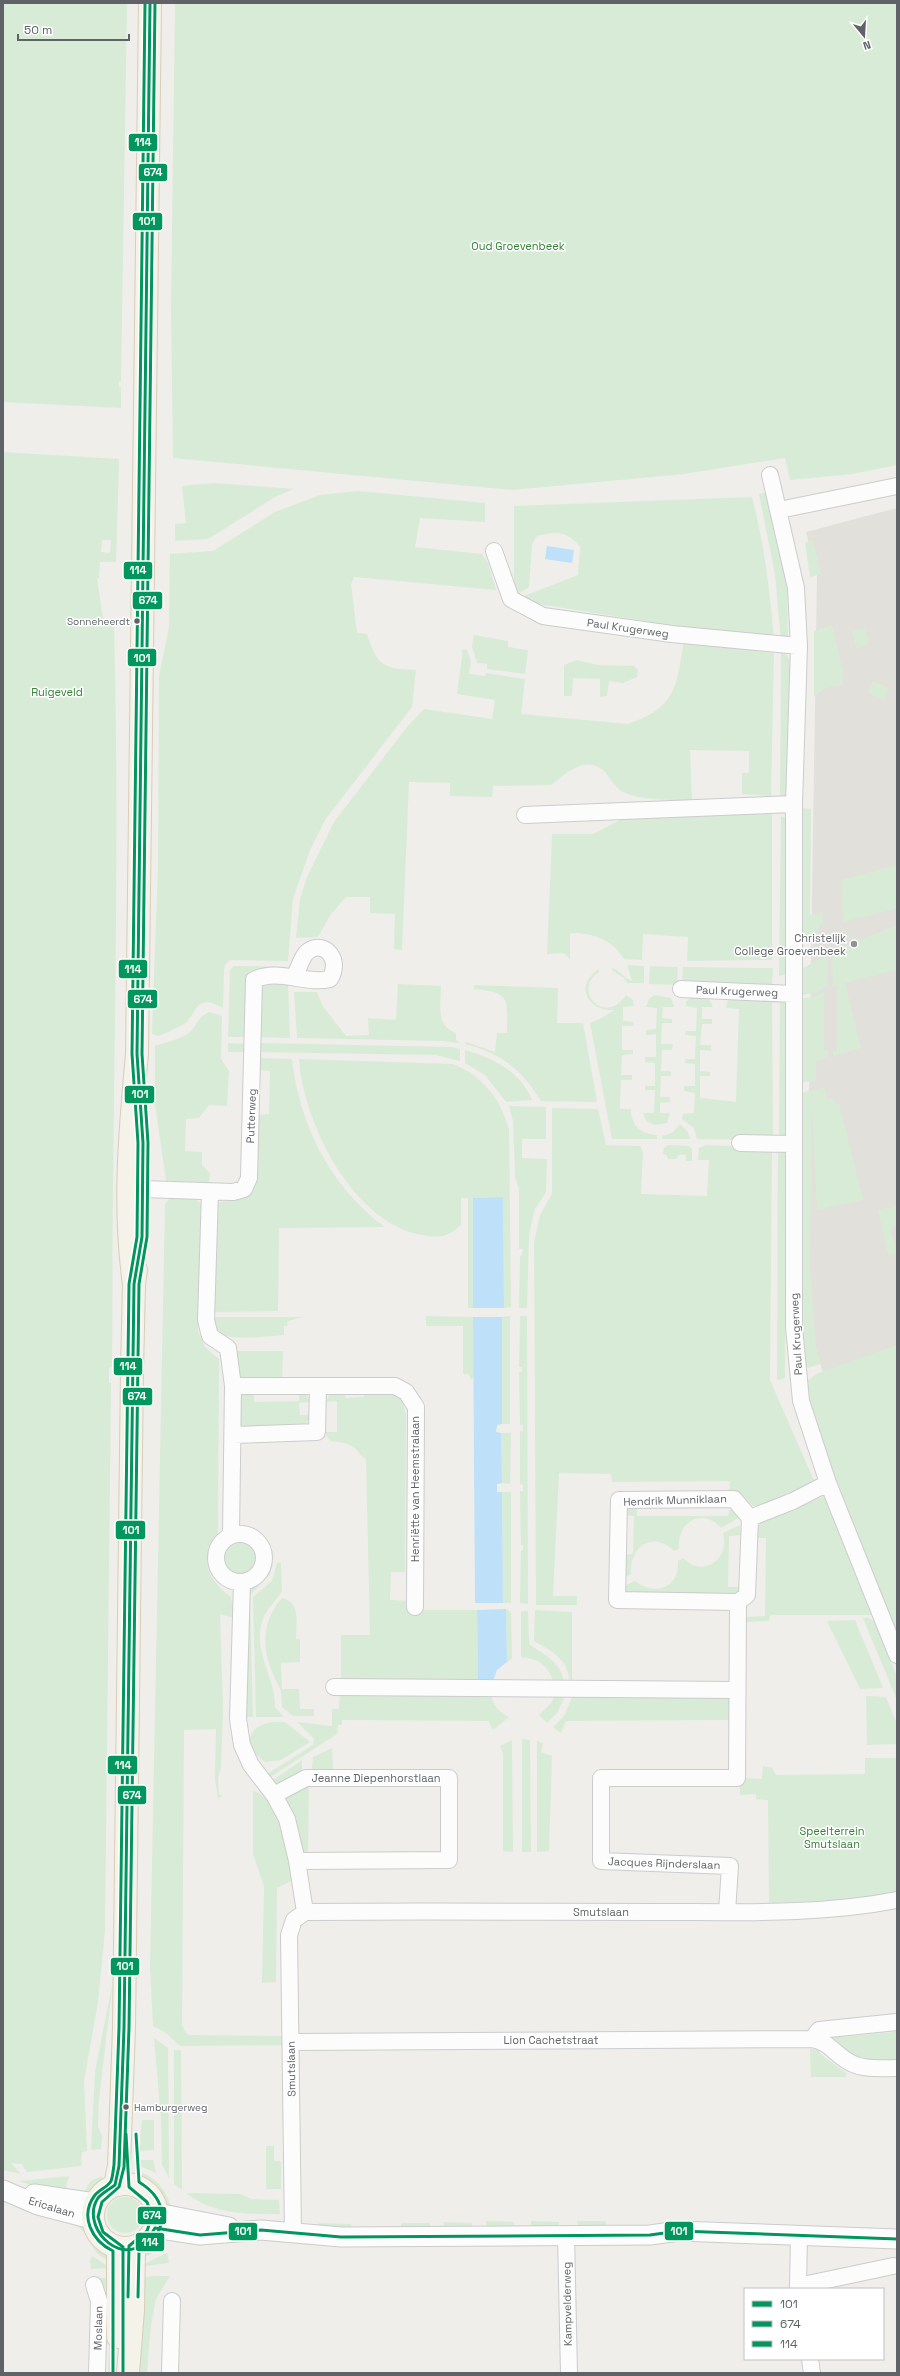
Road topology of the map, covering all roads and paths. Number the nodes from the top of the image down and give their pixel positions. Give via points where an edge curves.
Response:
1 (150, 3) edge
2 (770, 475) dead end
3 (897, 486) edge
4 (779, 510) junction
5 (494, 551) dead end
6 (799, 646) junction
7 (794, 804) junction
8 (525, 815) dead end
9 (295, 976) dead end
10 (681, 989) dead end
11 (793, 994) junction
12 (137, 1054) junction
13 (740, 1143) dead end
14 (794, 1144) junction
15 (142, 1189) junction
16 (210, 1192) junction
17 (134, 1284) junction
18 (233, 1386) junction
19 (318, 1386) junction
20 (233, 1435) junction
21 (828, 1483) junction
22 (750, 1518) junction
23 (231, 1535) junction
24 (242, 1582) junction
25 (738, 1602) junction
26 (415, 1607) dead end
27 (897, 1655) edge
28 (334, 1687) dead end
29 (737, 1690) junction
30 (274, 1795) junction
31 (297, 1861) junction
32 (897, 1900) edge
33 (305, 1912) junction
34 (727, 1912) junction
35 (897, 2022) edge
36 (812, 2039) junction
37 (291, 2042) junction
38 (897, 2068) edge
39 (125, 2185) junction
40 (8, 2192) edge
41 (94, 2211) junction
42 (156, 2220) junction
43 (293, 2232) junction
44 (799, 2234) junction
45 (566, 2235) junction
46 (897, 2239) edge
47 (126, 2248) junction
48 (893, 2266) dead end
49 (94, 2284) dead end
50 (798, 2287) edge
51 (172, 2301) dead end
52 (810, 2360) edge
53 (97, 2373) edge
54 (118, 2373) edge
55 (128, 2373) edge
56 (170, 2373) edge
57 (569, 2373) edge
58 (812, 2373) edge

1 - 12 main road
2 - 4 street, Paul Krugerweg
3 - 4 street
4 - 6 street, Paul Krugerweg via 796,588
5 - 6 street, Paul Krugerweg via 511,599 543,616 672,634
6 - 7 street, Paul Krugerweg
7 - 8 street
7 - 11 street, Paul Krugerweg
9 - 16 street, Putterweg via 261,976 254,980 249,1178 244,1189 233,1192
10 - 11 street, Paul Krugerweg
11 - 14 street, Paul Krugerweg
12 - 15 main road via 143,1143
12 - 17 main road via 127,1189 128,1242
13 - 14 street
14 - 21 street, Paul Krugerweg via 794,1327 798,1377 801,1401
15 - 16 street, Putterweg
15 - 17 main road via 142,1237
16 - 18 street via 206,1320 210,1336 228,1348
17 - 39 main road via 124,2028 118,2166
18 - 19 street, Henriëtte van Heemstralaan
18 - 20 street
19 - 20 street via 317,1432
19 - 26 street, Henriëtte van Heemstralaan via 395,1386 406,1392 416,1407
20 - 23 street
21 - 22 street via 793,1501
21 - 27 street, Paul Krugerweg
22 - 25 street via 747,1595
22 - 25 street, Hendrik Munniklaan via 734,1499 619,1500 617,1600
23 - 24 street via 221,1542 216,1551 216,1561 225,1577
23 - 24 street via 248,1534 263,1548 263,1566 258,1574
24 - 30 street via 238,1719 242,1745 251,1765
25 - 29 street
28 - 29 street
29 - 34 street, Jacques Rijnderslaan via 737,1778 601,1778 601,1861 730,1866
30 - 31 street via 287,1819
30 - 31 street, Jeanne Diepenhorstlaan via 306,1778 449,1778 449,1860
31 - 33 street
32 - 34 street, Smutslaan via 869,1906 822,1910
33 - 34 street, Smutslaan
33 - 37 street, Smutslaan via 294,1920 289,1935
35 - 36 street via 819,2030
36 - 37 street, Lion Cachetstraat
36 - 38 street, Lion Cachetstraat via 822,2040 849,2063 862,2068
37 - 43 street, Smutslaan
39 - 41 main road via 107,2189
39 - 42 main road via 150,2195
40 - 41 street, Ericalaan via 46,2195
41 - 47 main road via 98,2235 110,2245
42 - 43 street via 218,2223 240,2231
42 - 47 main road via 150,2238
43 - 45 street via 341,2237
44 - 45 street via 679,2231 650,2235
44 - 46 street
44 - 50 street
45 - 57 street, Kampvelderweg
47 - 54 main road
47 - 55 main road via 133,2310
48 - 50 street
49 - 53 street, Moslaan via 99,2301
51 - 56 street
52 - 58 street

